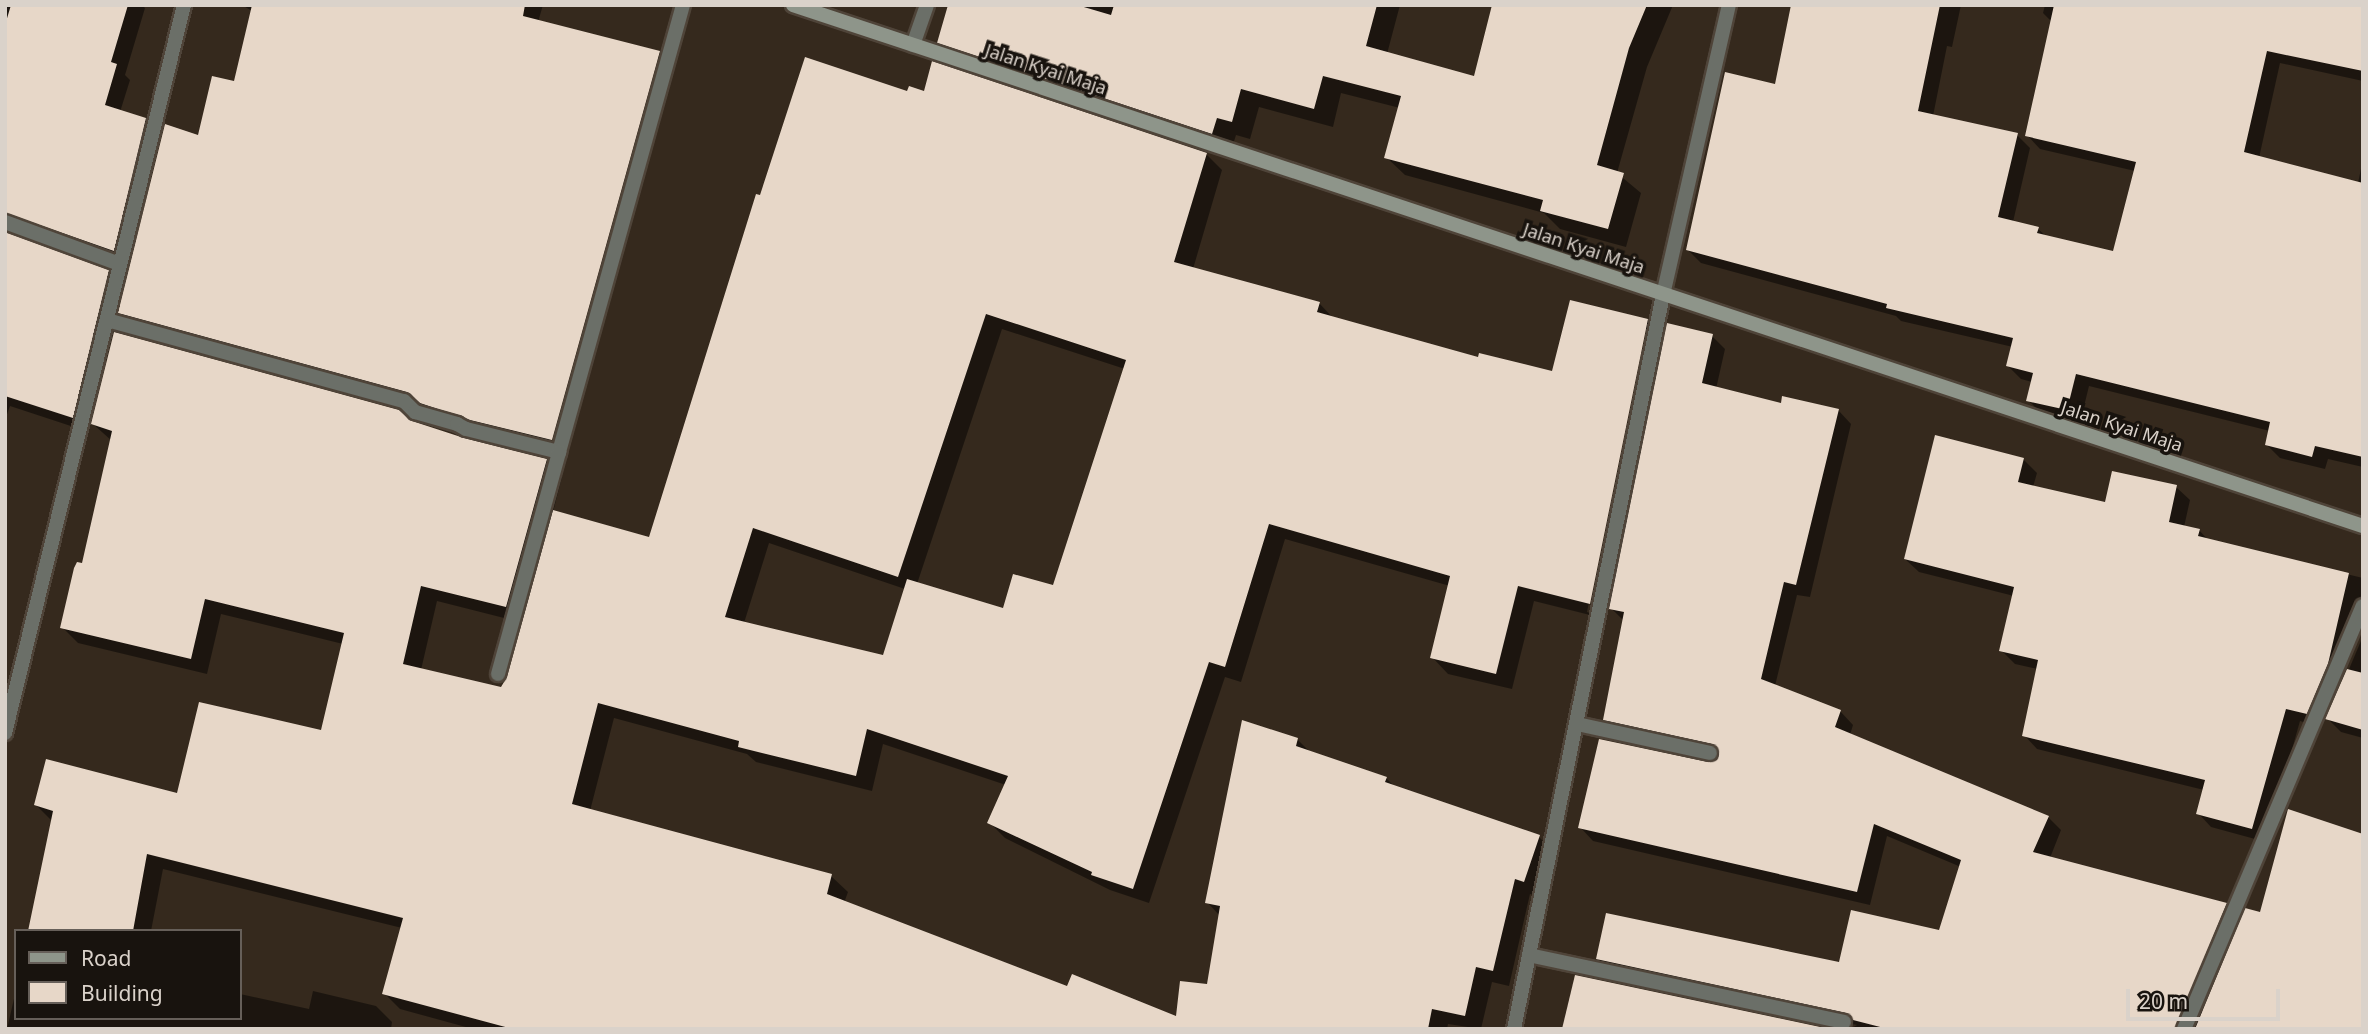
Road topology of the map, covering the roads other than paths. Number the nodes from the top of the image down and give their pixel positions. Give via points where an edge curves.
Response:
1 (184, 5) edge
2 (683, 5) edge
3 (793, 5) edge
4 (928, 5) edge
5 (1729, 5) edge
6 (913, 45) junction
7 (5, 222) edge
8 (120, 264) junction
9 (1663, 295) junction
10 (107, 320) junction
11 (559, 452) junction
12 (2363, 526) edge
13 (2363, 606) edge
14 (498, 674) dead end
15 (1577, 724) junction
16 (5, 733) edge
17 (1710, 753) dead end
18 (1530, 955) junction
19 (1844, 1022) dead end
20 (1514, 1029) edge
21 (2184, 1029) edge

1 - 8 street
2 - 11 street
3 - 6 street, Jalan Kyai Maja
4 - 6 street
5 - 9 street
6 - 9 street, Jalan Kyai Maja
7 - 8 street
8 - 10 street
9 - 12 street, Jalan Kyai Maja
9 - 15 street
10 - 11 street via 404,401 415,412 466,429
10 - 16 street
11 - 14 street
13 - 21 street
15 - 17 street
15 - 18 street
18 - 19 street
18 - 20 street

